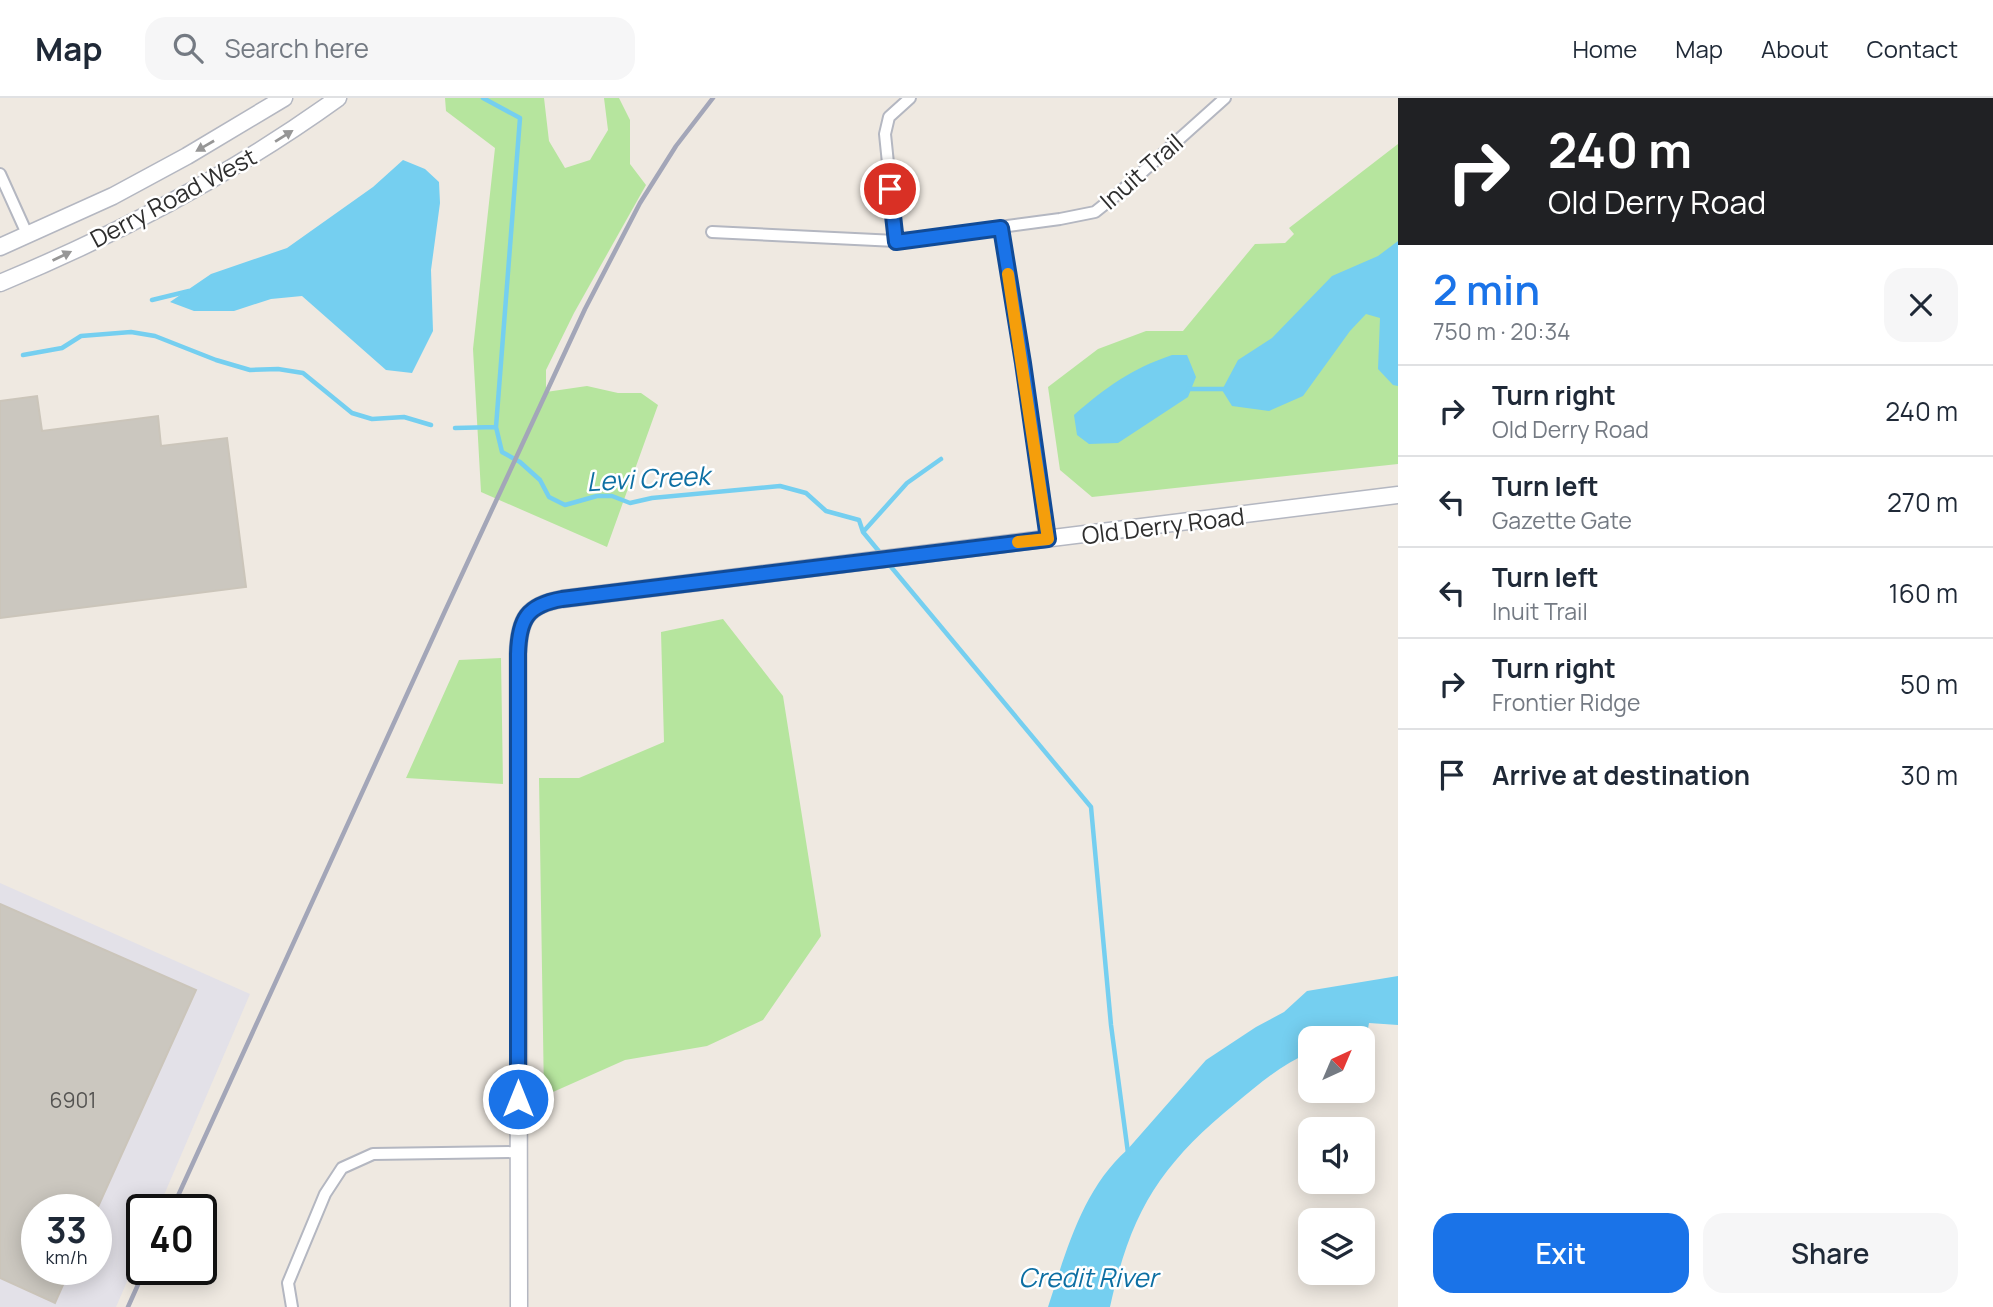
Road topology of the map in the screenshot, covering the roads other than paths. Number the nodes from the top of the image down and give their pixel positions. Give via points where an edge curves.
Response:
1 (284, 98) edge
2 (338, 98) edge
3 (910, 98) edge
4 (1225, 98) edge
5 (0, 174) edge
6 (1001, 228) junction
7 (712, 232) dead end
8 (28, 236) junction
9 (896, 242) junction
10 (0, 247) edge
11 (0, 284) edge
12 (1398, 495) edge
13 (1048, 539) junction
14 (518, 1152) junction
15 (292, 1307) edge
16 (519, 1307) edge

1 -> 8 street, Derry Road West via 152,175
11 -> 2 street, Derry Road West via 197,187
3 - 9 street via 889,117 885,134
4 - 6 street, Inuit Trail via 1095,212
5 - 8 street
6 - 9 street, Inuit Trail
6 - 13 street
7 - 9 street, Inuit Trail
8 - 10 street, Derry Road West
12 - 13 street, Old Derry Road
13 - 14 street, Old Derry Road via 547,602 526,616 518,654
14 - 15 street via 373,1154 342,1168 325,1194 288,1283
14 - 16 street

